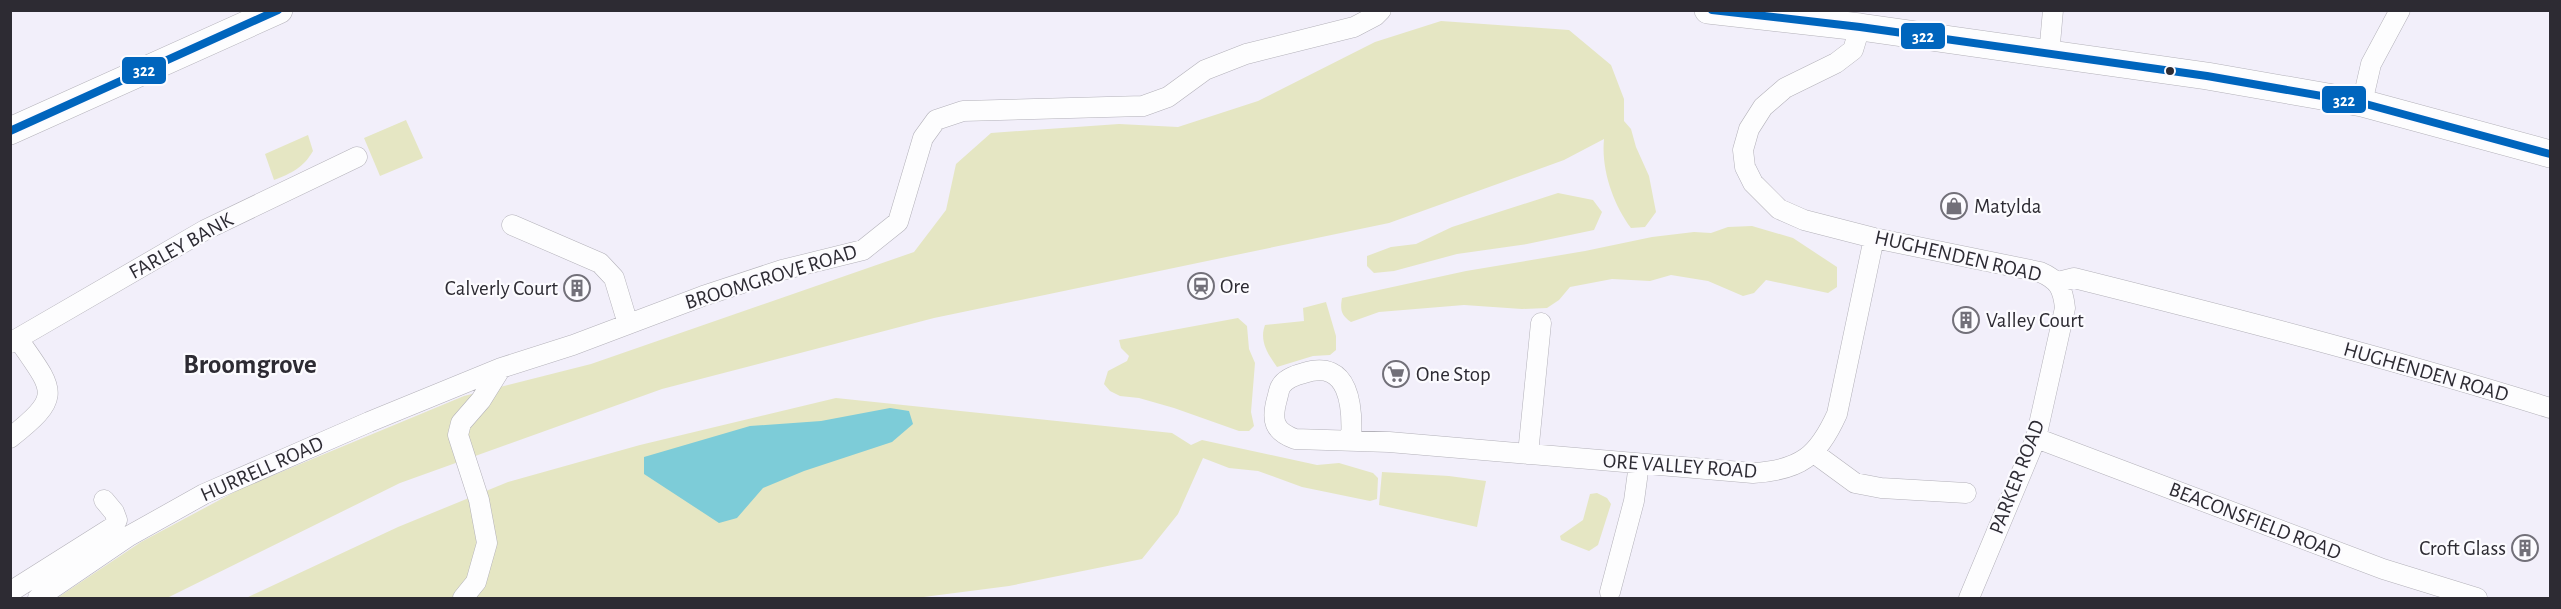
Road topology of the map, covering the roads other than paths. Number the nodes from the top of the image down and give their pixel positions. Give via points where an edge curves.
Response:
1 (279, 10) edge
2 (1381, 10) edge
3 (1708, 10) edge
4 (2053, 10) edge
5 (2400, 10) edge
6 (1860, 27) junction
7 (2049, 55) junction
8 (2362, 103) junction
9 (10, 131) edge
10 (2550, 154) edge
11 (357, 157) dead end
12 (512, 225) dead end
13 (1874, 238) junction
14 (2058, 282) junction
15 (1541, 323) dead end
16 (628, 324) junction
17 (14, 341) edge
18 (501, 368) junction
19 (2550, 408) edge
20 (10, 438) edge
21 (2036, 438) junction
22 (1352, 440) junction
23 (1814, 453) junction
24 (1528, 454) junction
25 (1639, 464) junction
26 (1966, 493) dead end
27 (104, 500) dead end
28 (10, 592) edge
29 (1610, 592) dead end
30 (38, 598) edge
31 (463, 598) edge
32 (1969, 598) edge
33 (2476, 598) edge

1 - 9 street
2 - 16 street, BROOMGROVE ROAD via 1354,27 1246,54 1205,70 1168,97 1143,106 963,111 936,120 923,138 898,222 863,250 782,270
3 - 6 street
4 - 7 street
5 - 8 street via 2371,64
6 - 7 street
6 - 13 street, HUGHENDEN ROAD via 1853,50 1836,63 1785,88 1763,107 1749,129 1743,150 1745,167 1753,183 1779,209 1804,220
7 - 8 street via 2207,76
8 - 10 street
11 - 17 street, FARLEY BANK via 205,230
12 - 16 street via 600,263 614,279
13 - 14 street, HUGHENDEN ROAD via 2040,272
13 - 23 street, ORE VALLEY ROAD via 1837,414
14 - 19 street, HUGHENDEN ROAD via 2074,278 2165,301
14 - 21 street, PARKER ROAD via 2065,308
15 - 24 street
16 - 18 street, BROOMGROVE ROAD
17 - 20 street via 47,383 49,399 38,416
18 - 30 street, HURRELL ROAD via 204,494 129,536
18 - 31 street via 461,423 458,435 479,500 487,543 476,582
21 - 32 street, PARKER ROAD
21 - 33 street, BEACONSFIELD ROAD via 2383,569
22 - 22 street, ORE VALLEY ROAD via 1294,439 1283,435 1276,428 1274,411 1280,387 1292,376 1313,370 1329,371 1342,381 1351,402
22 - 24 street, ORE VALLEY ROAD
23 - 25 street, ORE VALLEY ROAD via 1779,472
23 - 26 street via 1855,483
24 - 25 street, ORE VALLEY ROAD
25 - 29 street via 1634,501
27 - 28 street via 117,520 112,527

